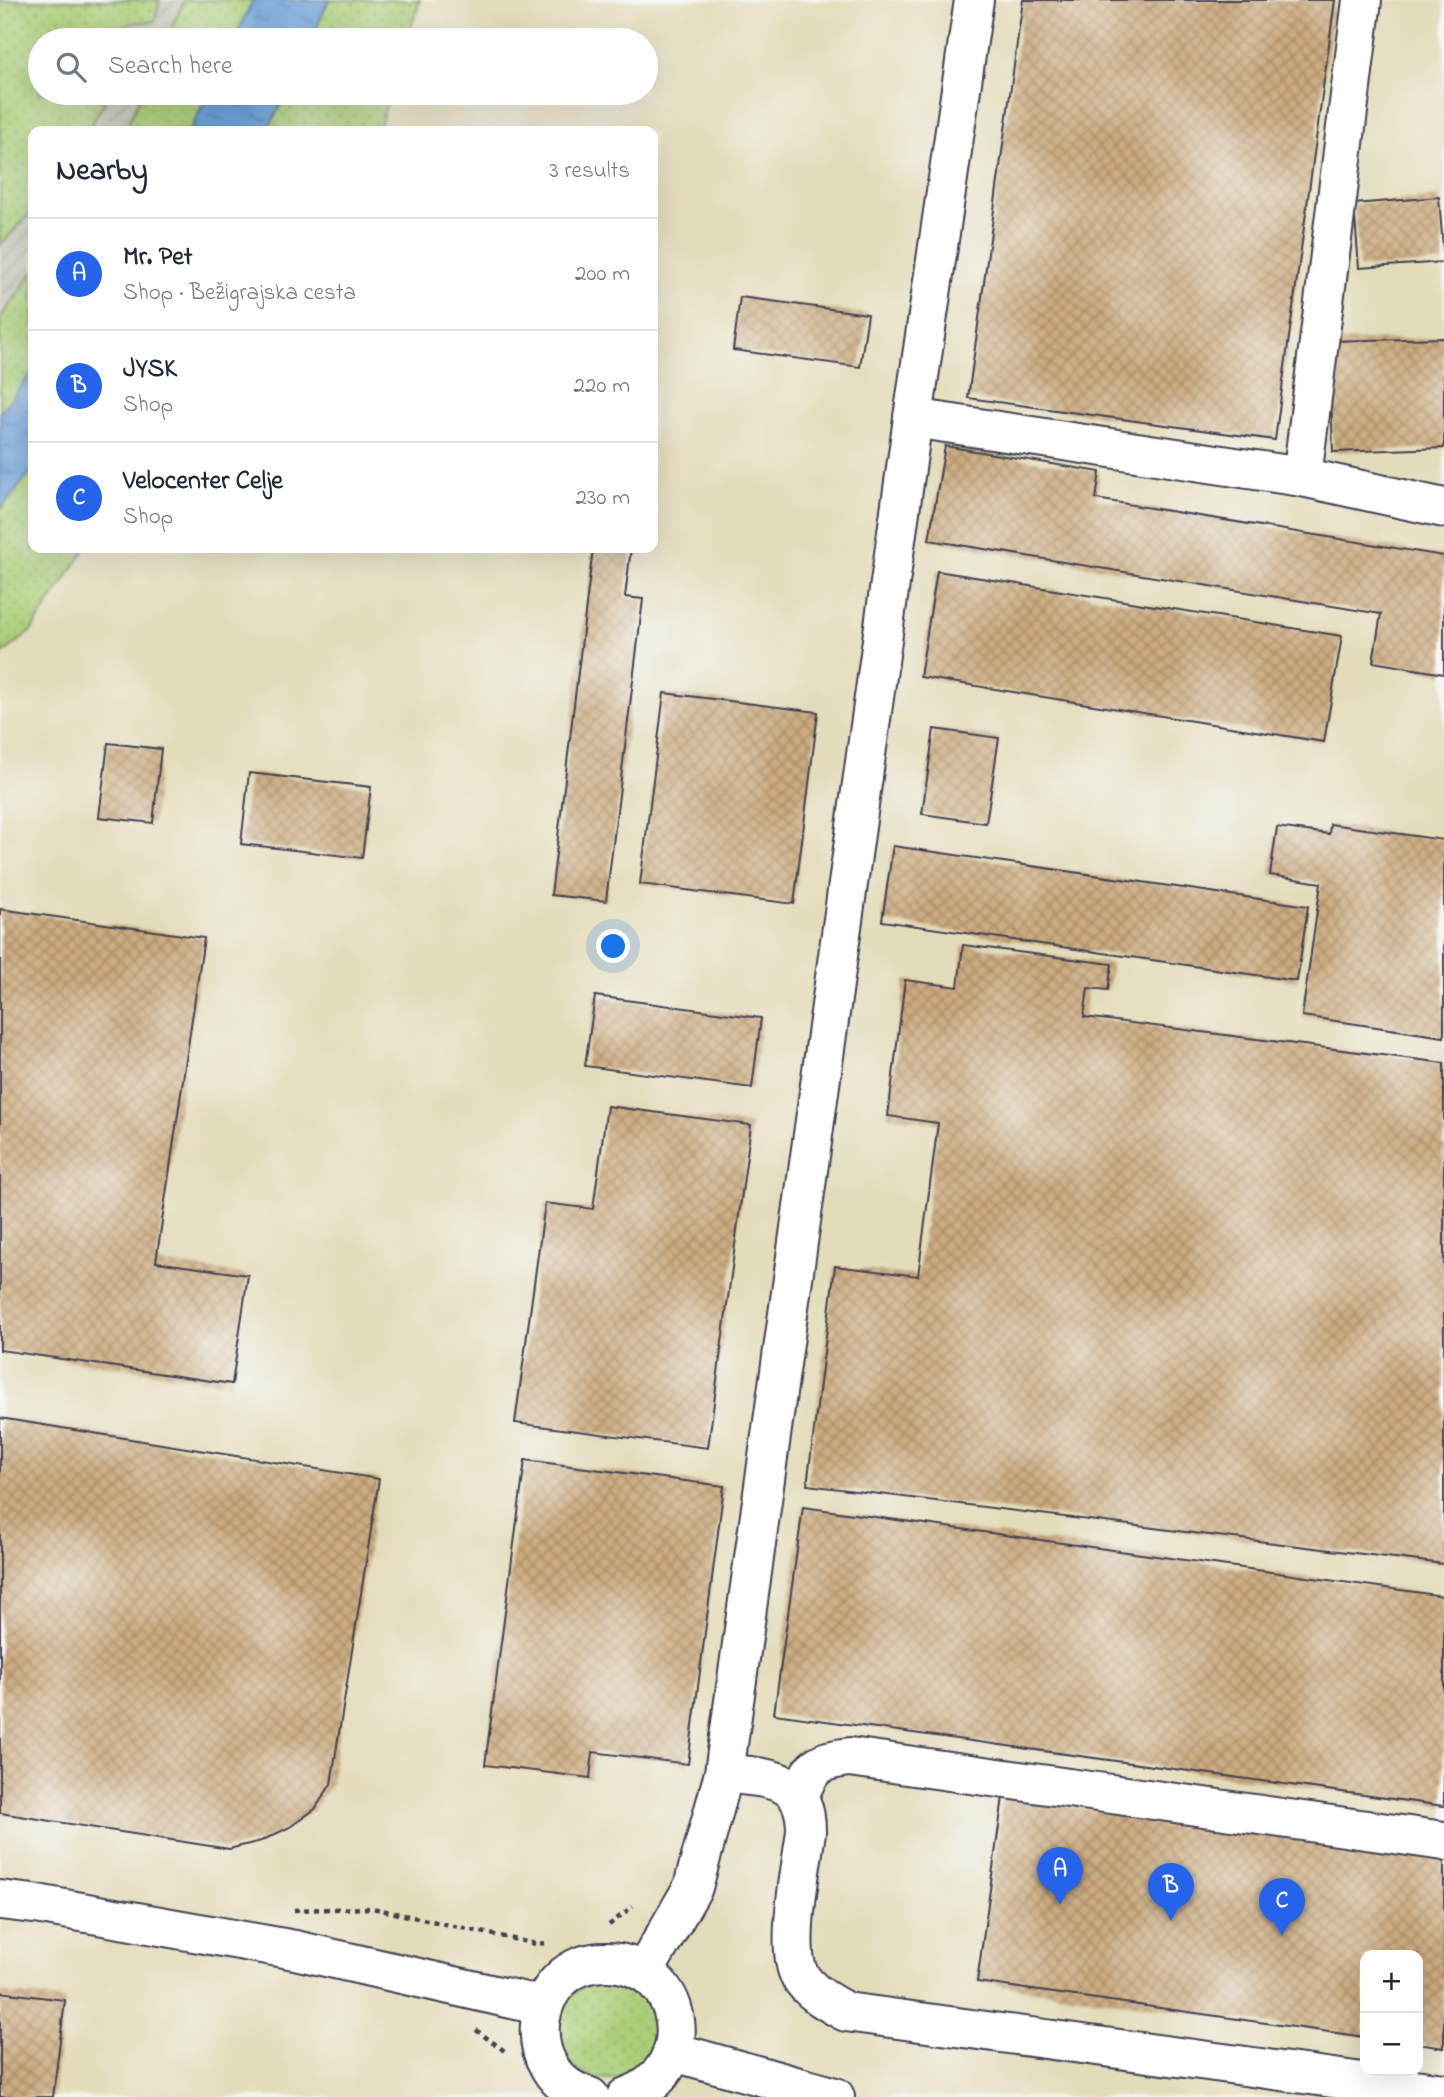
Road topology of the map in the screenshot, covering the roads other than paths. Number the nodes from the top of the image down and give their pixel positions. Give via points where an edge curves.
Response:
1 (974, 0) edge
2 (1362, 0) edge
3 (913, 418) junction
4 (1301, 477) junction
5 (1444, 508) edge
6 (724, 1773) junction
7 (799, 1796) junction
8 (1444, 1841) edge
9 (0, 1900) edge
10 (644, 1972) junction
11 (543, 2006) junction
12 (674, 2052) junction
13 (1444, 2093) edge
14 (582, 2096) edge
15 (635, 2096) edge
16 (835, 2097) edge

1 - 3 street
2 - 4 street
3 - 4 street
3 - 6 street
4 - 5 street
6 - 7 street via 780,1781
6 - 10 street via 694,1887
7 - 8 street via 808,1773 826,1760 850,1757
7 - 13 street via 806,1831 792,1945 799,1975 820,1998 846,2012
9 - 11 street via 295,1950
10 - 11 street via 625,1964 585,1966 567,1975
10 - 12 street via 661,1987 673,2007 677,2029
11 - 14 street via 539,2024 543,2057 552,2073
12 - 15 street via 660,2076
12 - 16 street

